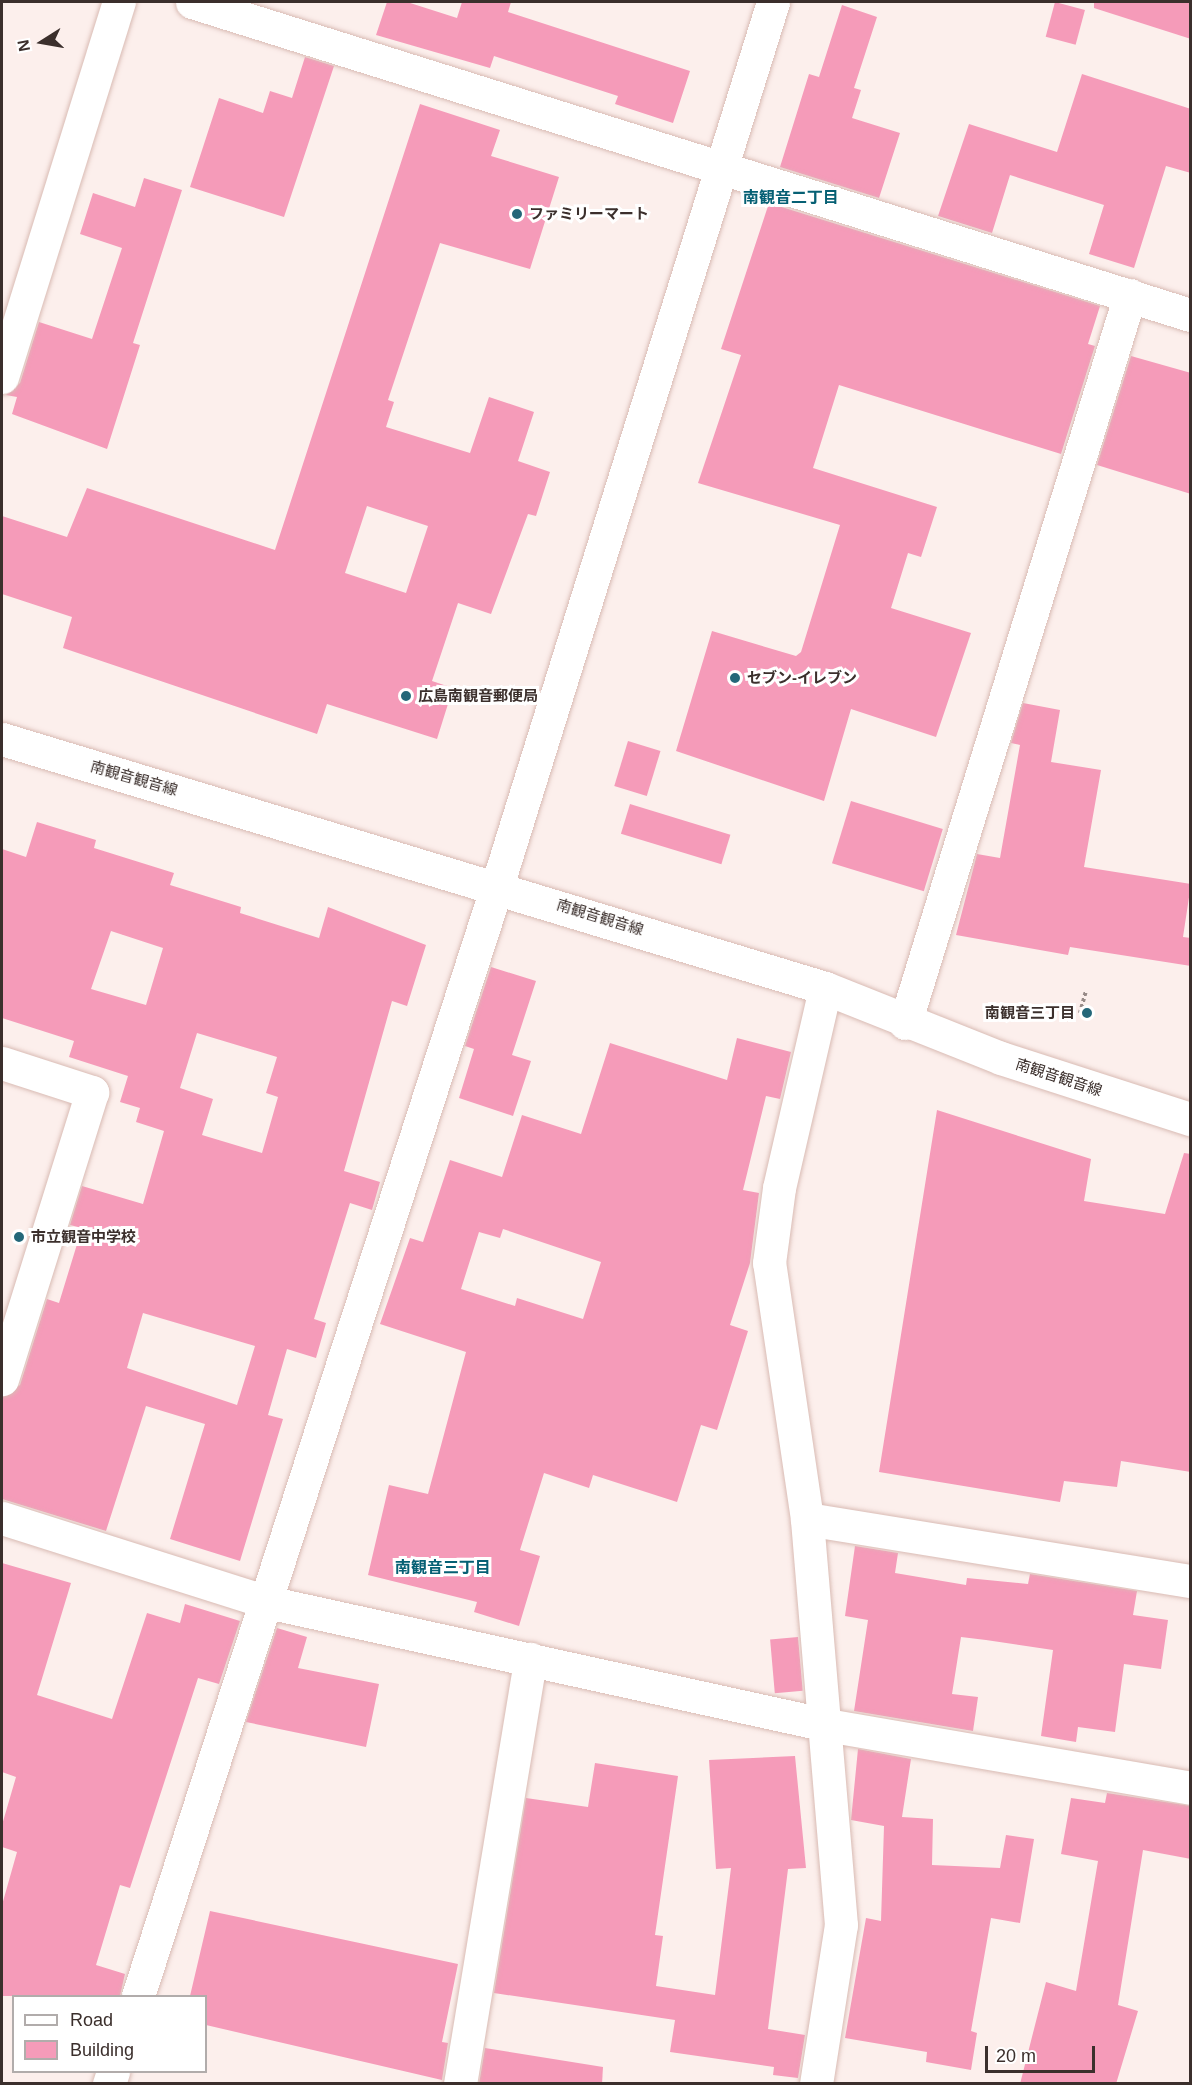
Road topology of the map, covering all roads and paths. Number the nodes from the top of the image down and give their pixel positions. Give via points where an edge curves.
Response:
1 (119, 2) edge
2 (192, 2) edge
3 (773, 2) edge
4 (720, 170) junction
5 (1130, 295) junction
6 (1191, 315) edge
7 (2, 377) edge
8 (2, 739) edge
9 (497, 886) junction
10 (825, 988) junction
11 (1086, 991) dead end
12 (1080, 1012) dead end
13 (905, 1023) junction
14 (2, 1063) edge
15 (1191, 1119) edge
16 (2, 1379) edge
17 (2, 1518) edge
18 (807, 1519) junction
19 (1191, 1581) edge
20 (267, 1602) junction
21 (530, 1659) junction
22 (827, 1725) junction
23 (1191, 1788) edge
24 (138, 1995) edge
25 (460, 2084) edge
26 (816, 2084) edge

1 - 7 street
2 - 4 street
3 - 4 street
4 - 5 street
4 - 9 street
5 - 6 street
5 - 13 street
8 - 9 street, 南観音観音線
9 - 10 street, 南観音観音線
9 - 20 street
10 - 13 street, 南観音観音線
10 - 18 street via 782,1176 769,1263
11 - 12 path
13 - 15 street, 南観音観音線
14 - 16 street via 92,1092
17 - 20 street
18 - 19 street
18 - 22 street
20 - 21 street
20 - 24 street
21 - 22 street
21 - 25 street
22 - 23 street
22 - 26 street via 841,1925

